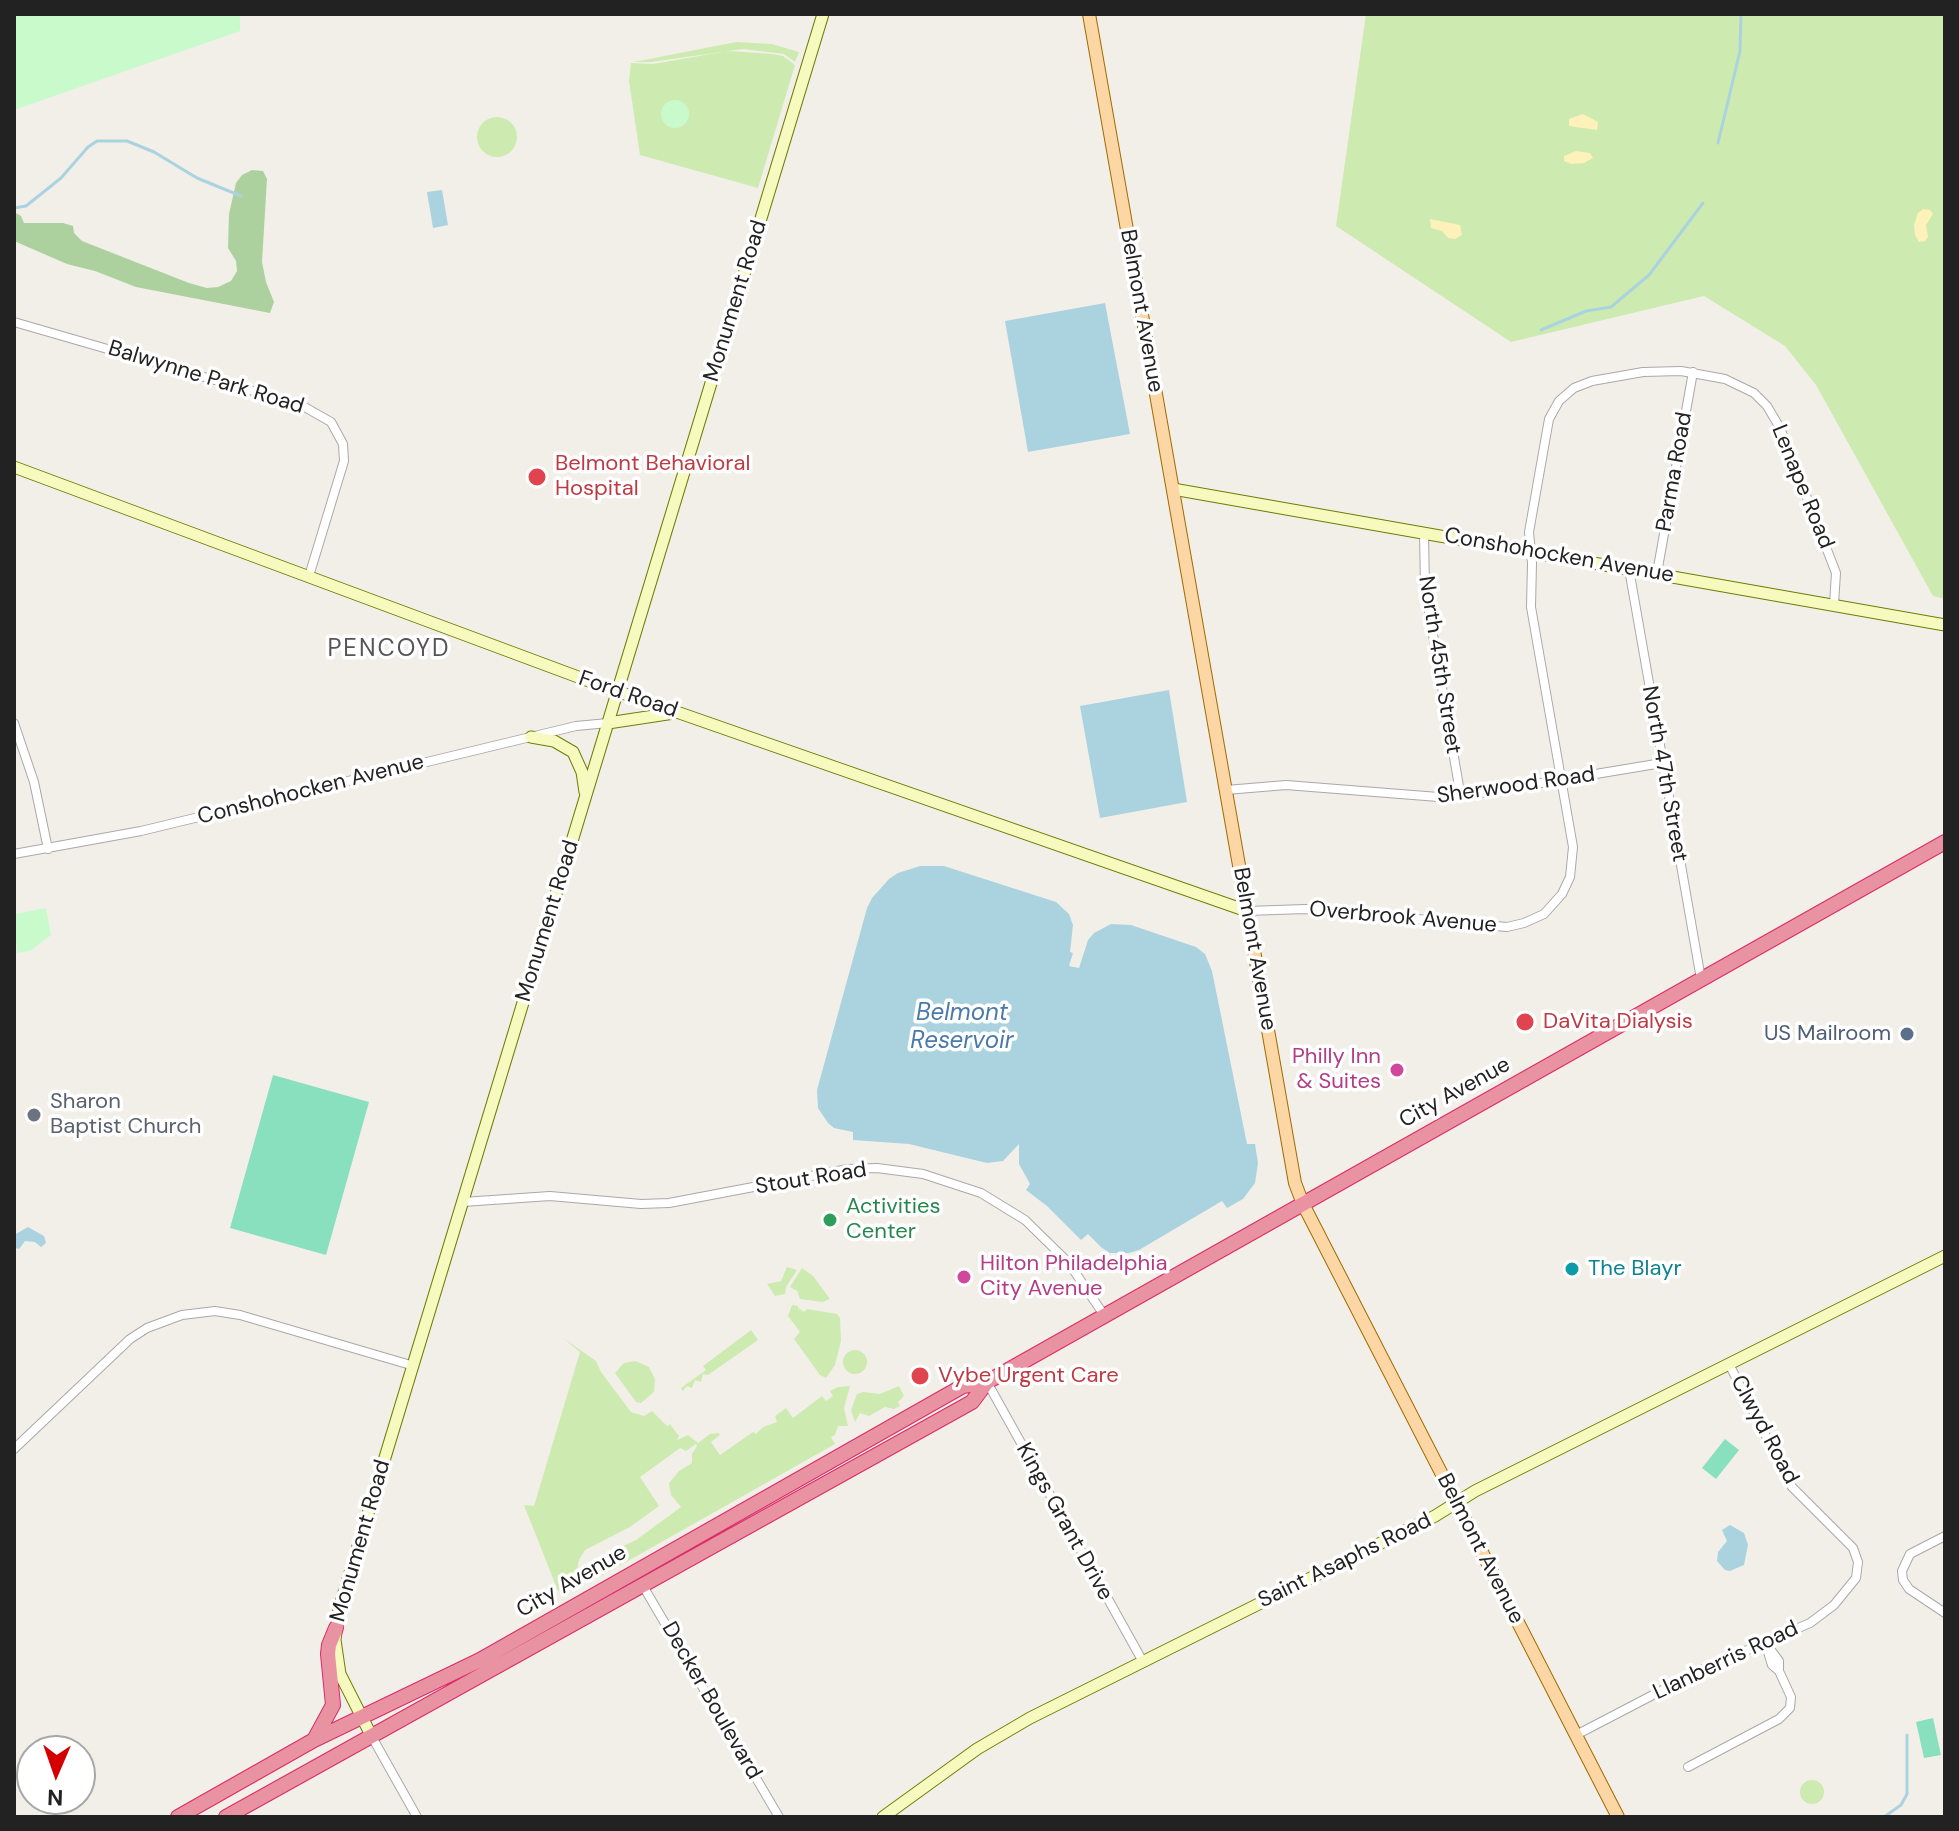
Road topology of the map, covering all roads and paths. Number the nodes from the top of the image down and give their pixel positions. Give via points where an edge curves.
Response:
1 (823, 14) edge
2 (1089, 14) edge
3 (14, 322) edge
4 (1693, 372) junction
5 (14, 467) edge
6 (1173, 489) junction
7 (1424, 533) junction
8 (1530, 551) junction
9 (1629, 569) junction
10 (1657, 573) junction
11 (309, 576) junction
12 (1834, 604) junction
13 (1945, 625) edge
14 (618, 691) junction
15 (680, 713) junction
16 (14, 723) edge
17 (608, 723) junction
18 (531, 737) junction
19 (1662, 763) junction
20 (1562, 780) junction
21 (1226, 790) junction
22 (585, 797) junction
23 (1461, 798) junction
24 (1945, 842) edge
25 (48, 849) junction
26 (14, 854) edge
27 (1553, 906) joint
28 (1247, 911) junction
29 (1701, 979) junction
30 (463, 1202) junction
31 (1303, 1204) junction
32 (1945, 1256) edge
33 (1104, 1315) junction
34 (1729, 1364) junction
35 (414, 1366) junction
36 (987, 1382) junction
37 (863, 1442) junction
38 (14, 1449) edge
39 (861, 1464) junction
40 (1456, 1503) junction
41 (1945, 1536) edge
42 (1858, 1568) joint
43 (643, 1586) junction
44 (1945, 1613) edge
45 (336, 1628) junction
46 (1765, 1642) junction
47 (1142, 1660) junction
48 (361, 1718) junction
49 (1576, 1735) junction
50 (372, 1737) junction
51 (314, 1740) junction
52 (1688, 1767) dead end
53 (178, 1817) edge
54 (226, 1817) edge
55 (417, 1817) edge
56 (779, 1817) edge
57 (883, 1817) edge
58 (1618, 1817) edge

1 - 14 street, Monument Road
2 - 6 main road, Belmont Avenue
3 - 11 street, Balwynne Park Road via 301,405 331,422 343,444 344,461
4 - 8 street, Lenape Road via 1643,372 1592,381 1559,401 1547,430
4 - 10 street, Parma Road
4 - 12 street, Lenape Road via 1740,384 1772,414 1836,573
5 - 11 street, Ford Road
6 - 7 street, Conshohocken Avenue
6 - 21 main road, Belmont Avenue
7 - 8 street, Conshohocken Avenue
7 - 23 street, North 45th Street via 1425,588
8 - 9 street, Conshohocken Avenue
8 - 20 street, Lenape Road via 1531,607
9 - 10 street, Conshohocken Avenue
9 - 19 street, North 47th Street
10 - 12 street, Conshohocken Avenue
11 - 14 street, Ford Road
12 - 13 street, Conshohocken Avenue
14 - 15 street, Ford Road
14 - 17 street, Monument Road
15 - 17 street
15 - 28 street, Ford Road
16 - 25 street
17 - 18 street, Conshohocken Avenue
17 - 22 street, Monument Road
18 - 22 street via 573,752
18 - 25 street, Conshohocken Avenue
19 - 20 street, Sherwood Road
19 - 29 street, North 47th Street
20 - 23 street, Sherwood Road
20 - 27 street, Lenape Road via 1573,857 1567,885
21 - 23 street, Sherwood Road via 1286,785
21 - 28 main road, Belmont Avenue
22 - 30 street, Monument Road
24 - 29 highway, City Avenue
25 - 26 street, Conshohocken Avenue
27 - 28 street, Overbrook Avenue via 1507,927 1305,909
28 - 31 main road, Belmont Avenue
29 - 31 highway, City Avenue
30 - 33 street, Stout Road via 550,1196 669,1203 833,1171 910,1171 967,1187 1025,1220 1068,1262
30 - 35 street, Monument Road
31 - 33 highway, City Avenue
31 - 40 main road, Belmont Avenue
32 - 34 street, Saint Asaphs Road
33 - 36 highway, City Avenue
34 - 40 street, Saint Asaphs Road
34 - 42 street, Clwyd Road via 1789,1482 1848,1541
35 - 38 street via 240,1315 182,1315 130,1339
35 - 45 street, Monument Road
36 - 37 highway, City Avenue via 963,1386
36 - 39 highway, City Avenue via 972,1402
36 - 47 street, Kings Grant Drive
37 - 39 highway
37 - 48 highway, City Avenue via 480,1660
39 - 43 highway, City Avenue
40 - 47 street, Saint Asaphs Road
40 - 49 main road, Belmont Avenue
41 - 44 street via 1910,1554 1902,1571 1909,1589
42 - 46 street, Llanberris Road via 1849,1590 1826,1612
43 - 50 highway, City Avenue
43 - 56 street, Decker Boulevard
45 - 48 street, Monument Road via 340,1674
45 - 51 highway via 328,1654 332,1710
46 - 49 street, Llanberris Road
46 - 52 street via 1774,1650 1791,1697 1787,1712
47 - 57 street, Saint Asaphs Road via 996,1736
48 - 50 street, Monument Road
48 - 51 highway, City Avenue
49 - 58 main road, Belmont Avenue
50 - 54 highway, City Avenue
50 - 55 street, Monument Road
51 - 53 highway, City Avenue

